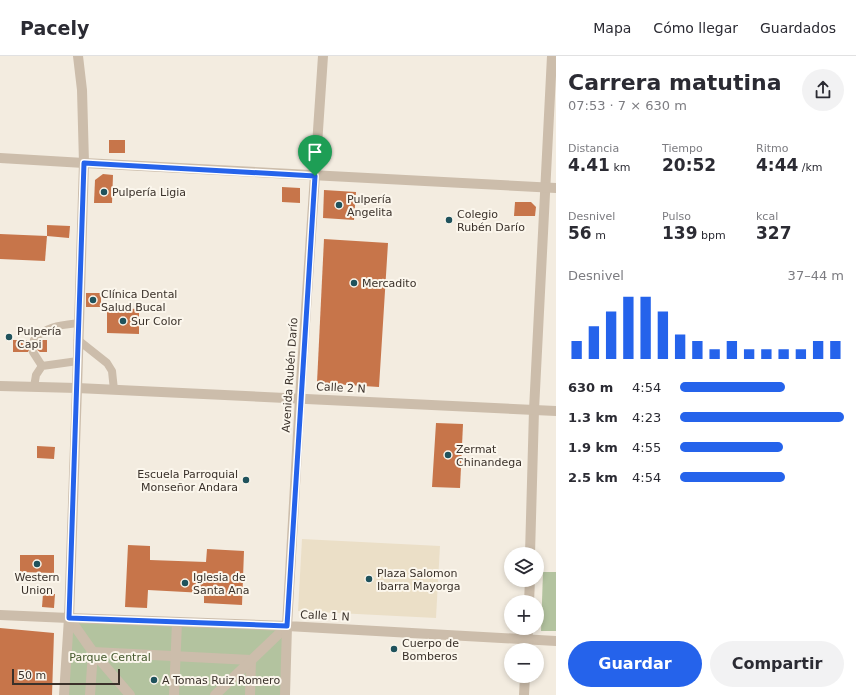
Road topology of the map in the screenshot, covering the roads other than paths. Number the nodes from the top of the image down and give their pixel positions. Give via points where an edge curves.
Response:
1 (78, 56) edge
2 (323, 56) edge
3 (552, 56) edge
4 (0, 158) edge
5 (84, 163) junction
6 (315, 176) junction
7 (545, 188) junction
8 (556, 188) edge
9 (79, 323) junction
10 (34, 340) dead end
11 (78, 340) junction
12 (33, 352) dead end
13 (78, 361) junction
14 (42, 366) junction
15 (0, 386) edge
16 (34, 387) junction
17 (77, 388) junction
18 (114, 390) junction
19 (300, 398) junction
20 (534, 410) junction
21 (556, 411) edge
22 (530, 547) edge
23 (0, 615) edge
24 (69, 618) junction
25 (177, 622) junction
26 (287, 626) junction
27 (528, 635) edge
28 (528, 639) junction
29 (556, 641) edge
30 (528, 643) edge
31 (93, 652) junction
32 (176, 656) junction
33 (251, 660) junction
34 (525, 683) edge
35 (64, 695) edge
36 (90, 695) edge
37 (130, 695) edge
38 (174, 695) edge
39 (215, 695) edge
40 (250, 695) edge
41 (285, 695) edge
42 (524, 695) edge

1 - 5 street via 82,90
2 - 6 street, Avenida Rubén Darío
3 - 7 street
4 - 5 street
5 - 6 street
5 - 9 street
6 - 7 street
6 - 19 street, Avenida Rubén Darío
7 - 8 street
7 - 20 street
9 - 10 lane via 55,326 39,334
9 - 11 street
11 - 13 street
11 - 18 lane via 107,363 112,371
12 - 14 lane
13 - 14 lane
13 - 17 street
14 - 16 lane via 36,375
15 - 16 street, Calle 2 N
16 - 17 street, Calle 2 N
17 - 18 street, Calle 2 N
17 - 24 street
18 - 19 street, Calle 2 N
19 - 20 street, Calle 2 N
19 - 26 street, Avenida Rubén Darío
20 - 21 street, Calle 2 N
20 - 22 street
23 - 24 street, Calle 1 N
24 - 25 street, Calle 1 N
24 - 31 street
24 - 35 street
25 - 26 street, Calle 1 N
25 - 32 street
26 - 28 street, Calle 1 N
26 - 33 street
26 - 41 street, Avenida Rubén Darío
27 - 28 street
28 - 29 street, Calle 1 N
28 - 30 street
31 - 32 street
31 - 36 street
31 - 37 street
32 - 33 street
32 - 38 street
33 - 39 street
33 - 40 street
34 - 42 street

